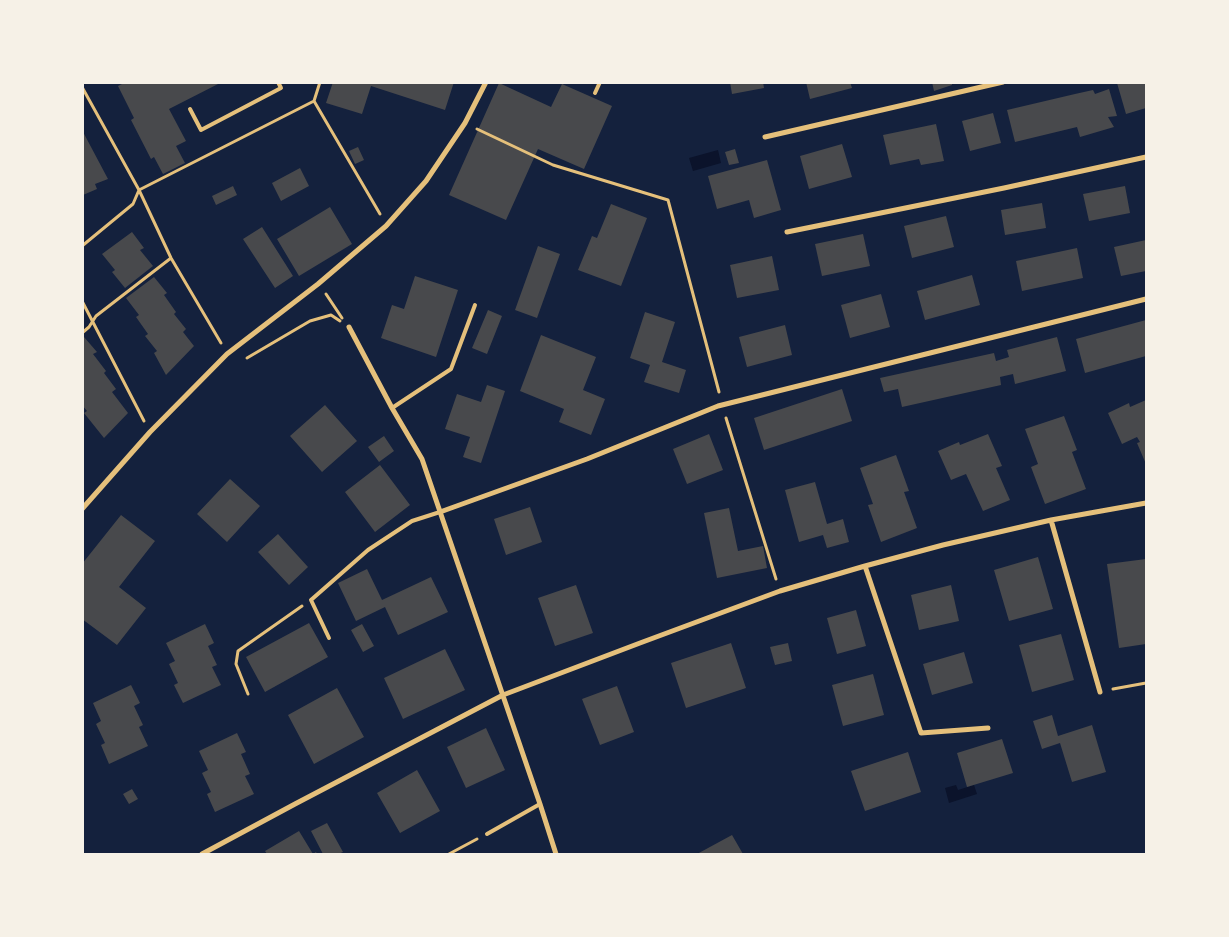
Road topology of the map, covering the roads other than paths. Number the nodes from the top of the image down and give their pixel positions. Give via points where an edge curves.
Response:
1 (278, 82) edge
2 (486, 82) edge
3 (600, 82) edge
4 (1003, 82) edge
5 (595, 93) dead end
6 (190, 108) dead end
7 (765, 137) dead end
8 (1146, 157) edge
9 (787, 232) dead end
10 (1146, 299) edge
11 (475, 305) dead end
12 (349, 327) road end
13 (392, 408) junction
14 (1146, 503) edge
15 (82, 509) edge
16 (440, 512) junction
17 (1051, 520) junction
18 (865, 566) junction
19 (330, 638) dead end
20 (1100, 692) road end
21 (503, 695) junction
22 (988, 728) dead end
23 (540, 804) junction
24 (487, 834) road end
25 (202, 854) edge
26 (556, 854) edge

1 - 6 lane via 281,88 201,130
2 - 15 street via 465,123 426,181 386,226 318,284 227,354 150,432
3 - 5 lane
4 - 7 street
8 - 9 street
10 - 16 street via 718,406 587,459
11 - 13 lane via 451,369
12 - 13 street
13 - 16 street via 422,459
14 - 17 street
16 - 19 lane via 412,521 368,550 311,600
16 - 21 street
17 - 18 street
17 - 20 street
18 - 21 street via 780,591
18 - 22 street via 921,733
21 - 23 street
21 - 25 street
23 - 24 lane
23 - 26 street

